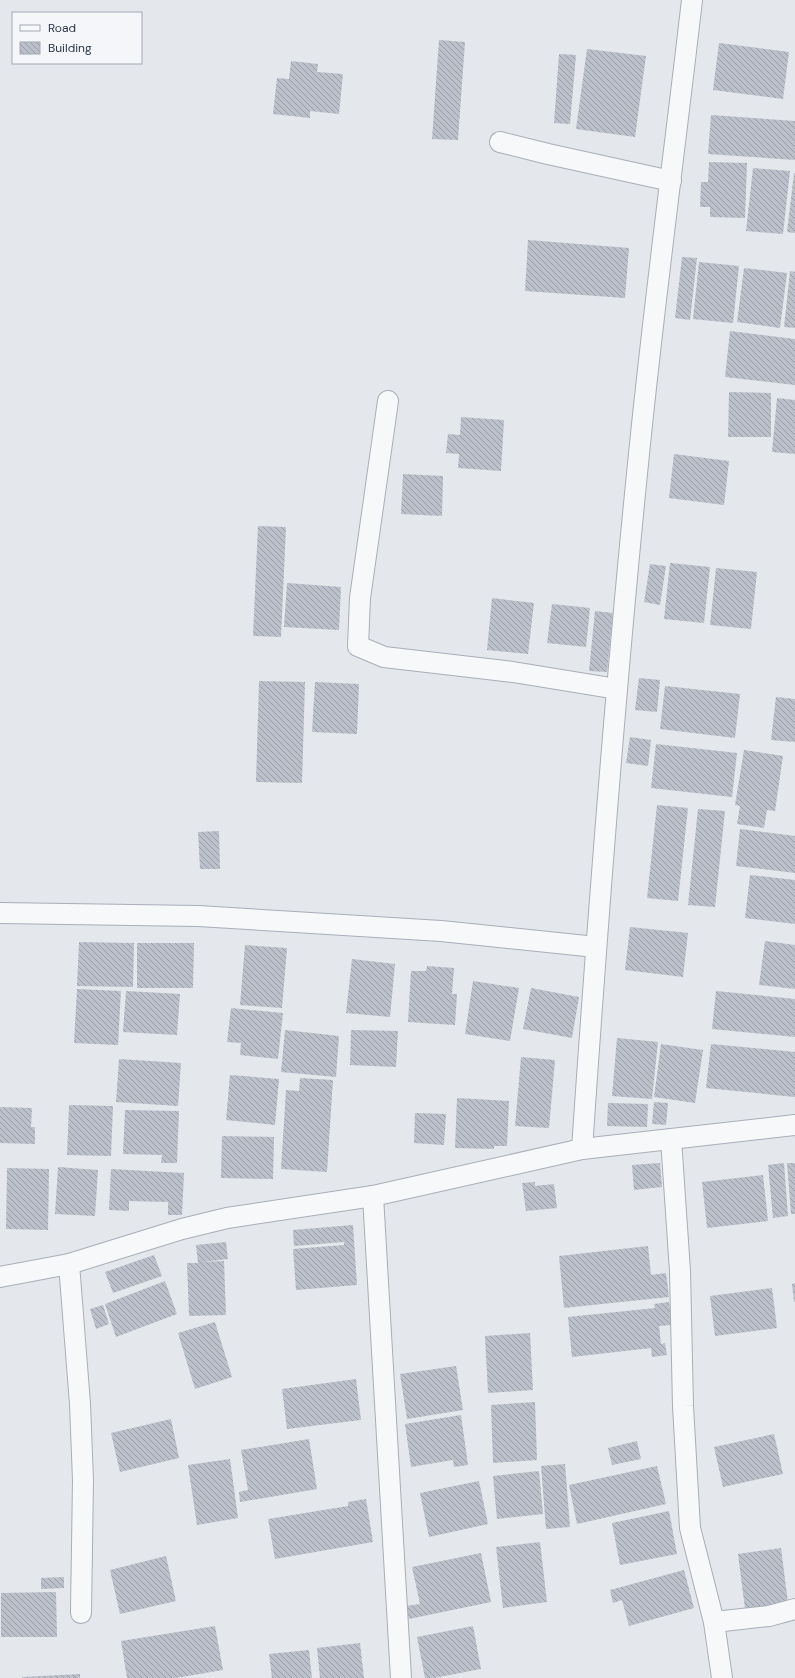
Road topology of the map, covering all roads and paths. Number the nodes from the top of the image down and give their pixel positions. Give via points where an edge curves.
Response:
1 (692, 0) edge
2 (500, 142) dead end
3 (671, 181) junction
4 (388, 401) dead end
5 (617, 689) junction
6 (0, 913) edge
7 (596, 947) junction
8 (795, 1125) edge
9 (671, 1139) junction
10 (582, 1149) junction
11 (372, 1196) junction
12 (69, 1264) junction
13 (0, 1277) edge
14 (795, 1609) edge
15 (81, 1613) dead end
16 (714, 1622) junction
17 (401, 1678) edge
18 (722, 1678) edge

1 - 3 street
2 - 3 street
3 - 5 street via 640,442
4 - 5 street via 360,598 358,646 384,657 513,672
5 - 7 street
6 - 7 street via 198,916 442,931
7 - 10 street
8 - 9 street
9 - 10 street
9 - 16 street via 680,1271 683,1406 690,1528
10 - 11 street
11 - 12 street via 226,1218
11 - 17 street
12 - 13 street
12 - 15 street via 83,1480
14 - 16 street via 769,1616
16 - 18 street

